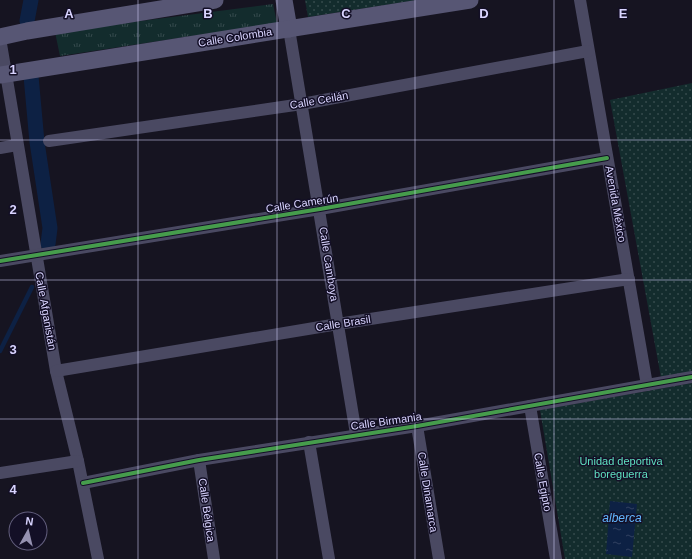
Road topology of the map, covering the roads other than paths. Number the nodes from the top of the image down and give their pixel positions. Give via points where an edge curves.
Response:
1 (215, 0) edge
2 (284, 0) edge
3 (470, 0) edge
4 (580, 0) edge
5 (289, 29) junction
6 (0, 37) edge
7 (588, 52) junction
8 (3, 74) edge
9 (302, 104) junction
10 (49, 140) dead end
11 (17, 145) junction
12 (0, 148) edge
13 (607, 158) junction
14 (320, 209) junction
15 (37, 255) junction
16 (0, 261) edge
17 (629, 279) junction
18 (338, 324) junction
19 (56, 371) junction
20 (692, 377) edge
21 (647, 385) junction
22 (530, 406) junction
23 (417, 426) junction
24 (356, 434) junction
25 (309, 442) junction
26 (200, 460) junction
27 (78, 461) junction
28 (0, 473) edge
29 (83, 483) junction
30 (98, 559) edge
31 (214, 559) edge
32 (328, 559) edge
33 (439, 559) edge
34 (556, 559) edge

1 - 6 street
2 - 5 street, Calle Camboya
3 - 5 street, Calle Colombia
4 - 7 street, Avenida México
5 - 8 street, Calle Colombia
5 - 9 street, Calle Camboya
6 - 8 street, Calle Afganistán
7 - 9 street, Calle Ceilán
7 - 13 street, Avenida México
8 - 11 street, Calle Afganistán
9 - 10 street, Calle Ceilán
9 - 14 street, Calle Camboya
11 - 12 street
11 - 15 street, Calle Afganistán
13 - 14 street, Calle Camerún
13 - 17 street, Avenida México
14 - 15 street, Calle Camerún
14 - 18 street, Calle Camboya
15 - 16 street, Calle Camerún
15 - 19 street, Calle Afganistán
17 - 18 street, Calle Brasil
17 - 21 street, Avenida México
18 - 19 street, Calle Brasil
18 - 24 street, Calle Camboya
19 - 27 street, Calle Afganistán
20 - 21 street, Calle Birmania
21 - 22 street, Calle Birmania
22 - 23 street, Calle Birmania
22 - 34 street, Calle Egipto
23 - 24 street, Calle Birmania
23 - 33 street, Calle Dinamarca
24 - 25 street, Calle Birmania
25 - 26 street, Calle Birmania
25 - 32 street
26 - 29 street, Calle Birmania
26 - 31 street, Calle Bélgica
27 - 28 street
27 - 29 street, Calle Afganistán
29 - 30 street, Calle Afganistán

